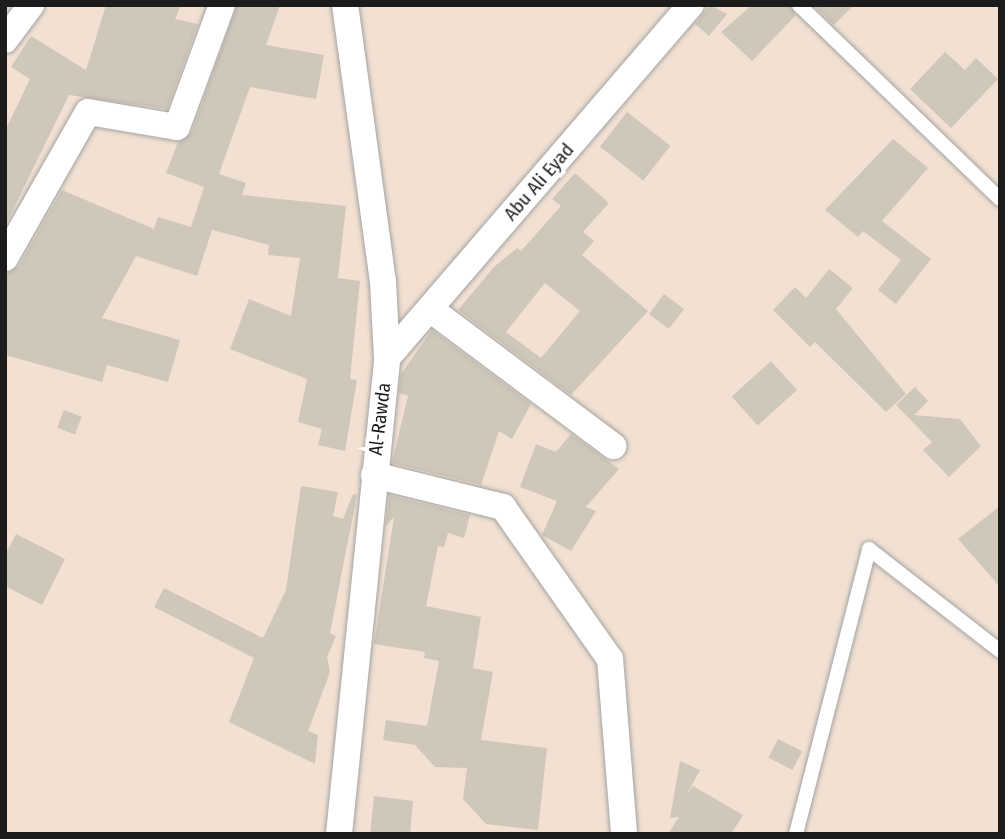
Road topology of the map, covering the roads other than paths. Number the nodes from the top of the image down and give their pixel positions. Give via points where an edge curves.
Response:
1 (31, 5) edge
2 (222, 5) edge
3 (345, 5) edge
4 (691, 5) edge
5 (799, 5) edge
6 (5, 40) edge
7 (1000, 199) edge
8 (5, 258) edge
9 (430, 309) junction
10 (387, 358) junction
11 (613, 446) dead end
12 (374, 475) junction
13 (1000, 651) edge
14 (339, 834) edge
15 (624, 834) edge
16 (796, 834) edge

1 - 6 street
2 - 8 street via 177,127 88,112
3 - 10 street, Al-Rawda via 383,282
4 - 9 street, Abu Ali Eyad
5 - 7 lane
9 - 10 street, Abu Ali Eyad
9 - 11 street
10 - 12 street, Al-Rawda
12 - 14 street, Al-Rawda
12 - 15 street via 503,507 610,660
13 - 16 lane via 869,549

